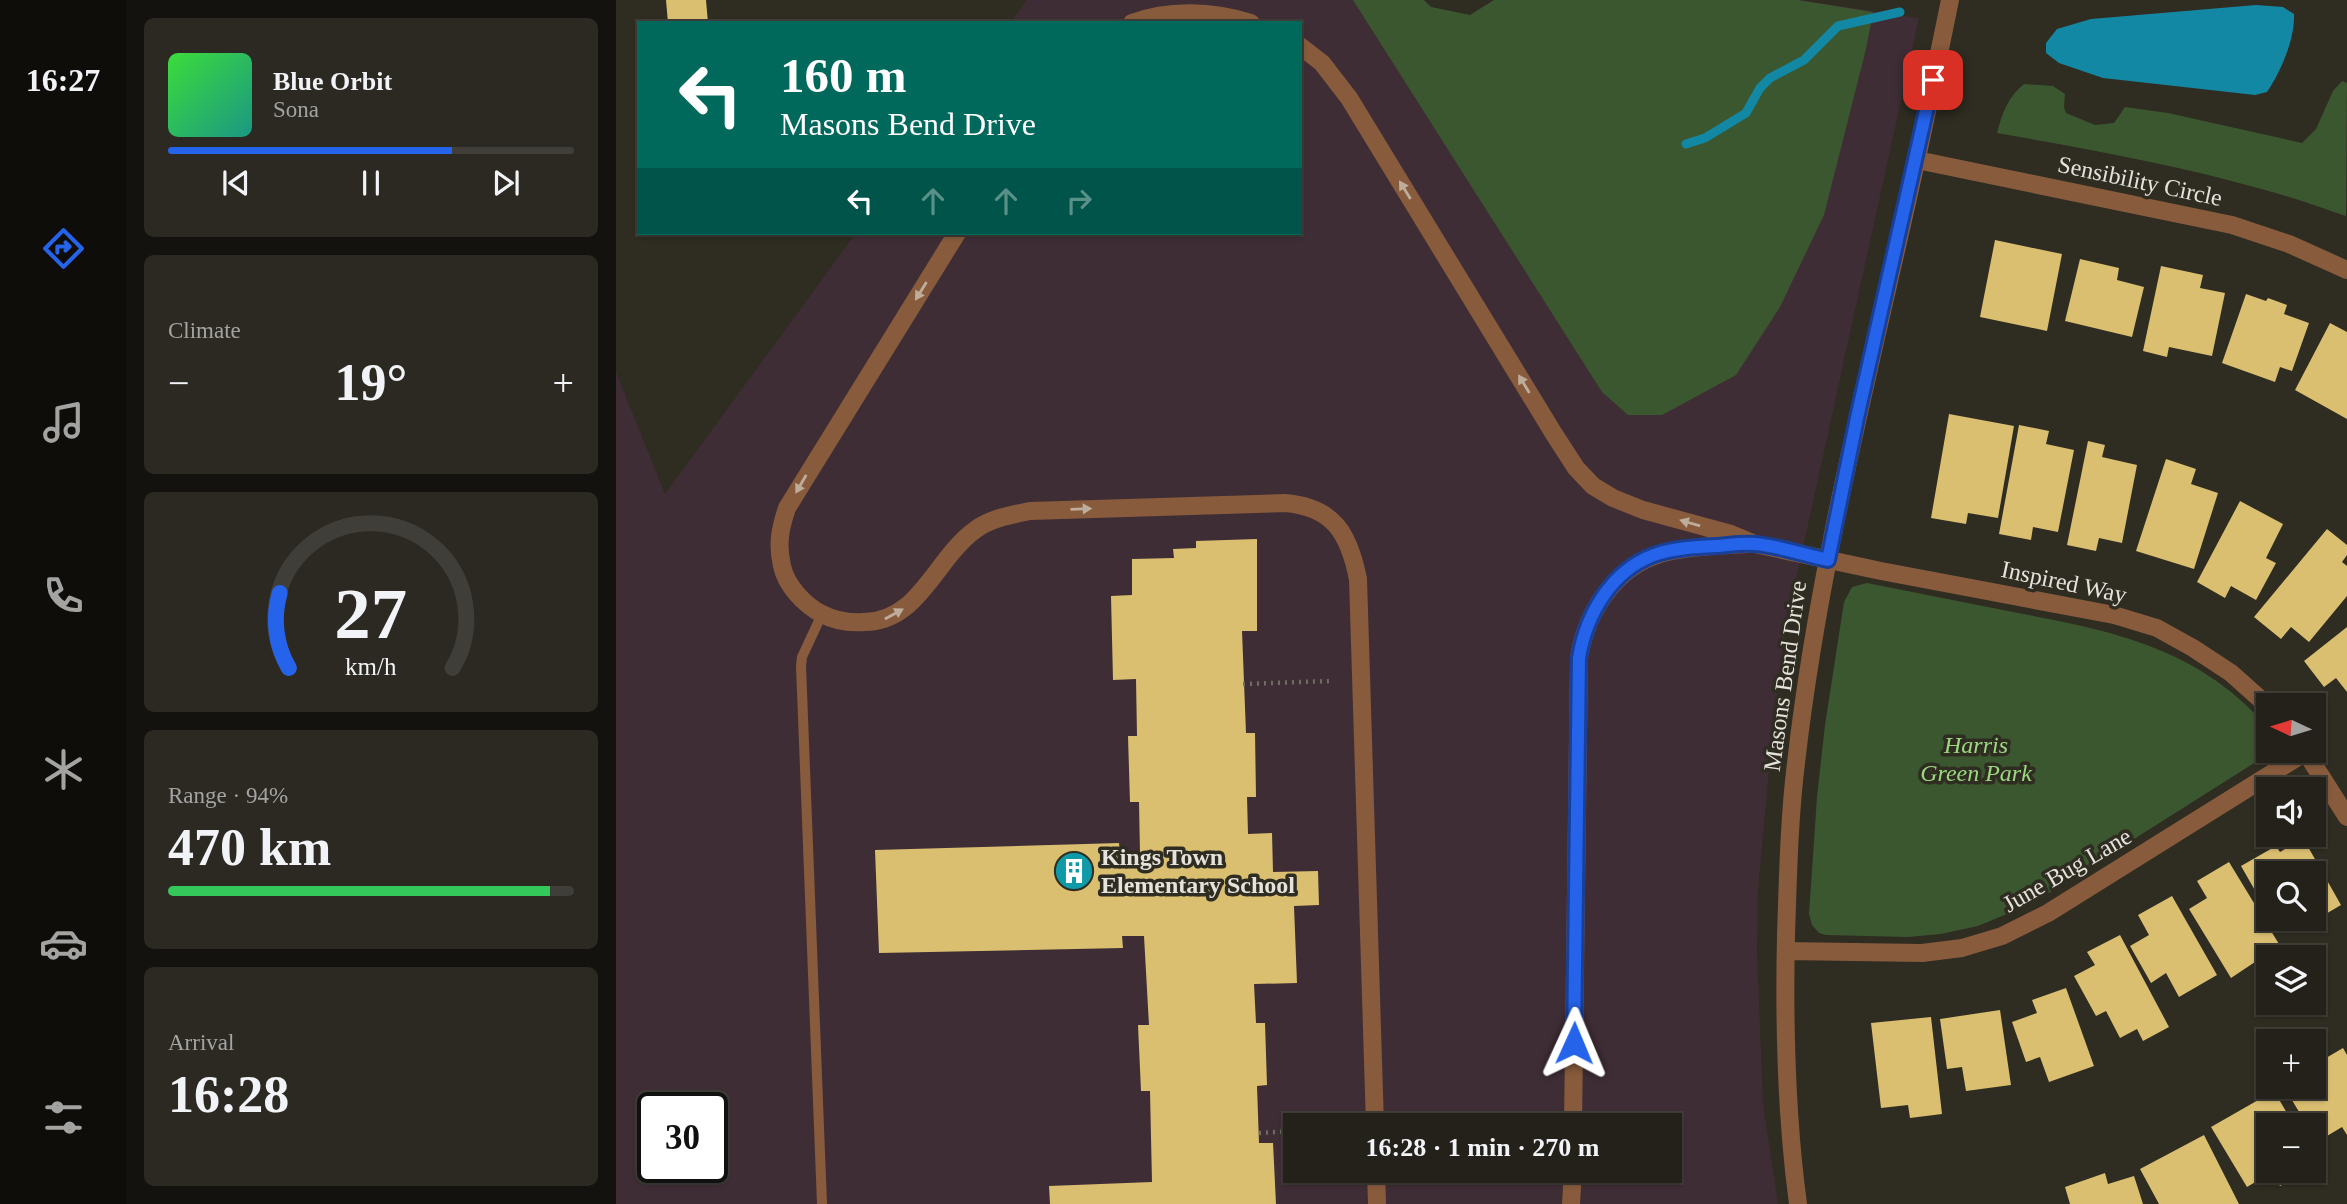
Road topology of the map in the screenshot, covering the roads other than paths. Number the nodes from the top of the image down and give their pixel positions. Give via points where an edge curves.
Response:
1 (1950, 0) edge
2 (1140, 21) edge
3 (1243, 21) edge
4 (1302, 48) edge
5 (1917, 160) junction
6 (956, 235) edge
7 (2347, 270) edge
8 (1755, 544) junction
9 (1828, 560) junction
10 (822, 614) junction
11 (2256, 695) edge
12 (2286, 763) edge
13 (2313, 763) edge
14 (2347, 817) edge
15 (1786, 951) junction
16 (1375, 1113) edge
17 (1573, 1113) edge
18 (1376, 1183) edge
19 (1572, 1183) edge
20 (822, 1204) edge
21 (1377, 1204) edge
22 (1571, 1204) edge
23 (1798, 1204) edge

1 - 5 street, Masons Bend Drive
2 - 3 street via 1189,13
8 -> 4 street via 1613,498 1576,468 1349,98 1322,63
5 - 7 street, Sensibility Circle via 2232,225
5 - 9 street, Masons Bend Drive
6 -> 10 street via 807,474 779,529 783,571 792,588
8 - 9 street, Inspired Way
8 - 17 street via 1670,551 1635,565 1603,596 1583,636 1579,658
9 - 11 street, Inspired Way via 2114,615 2157,628 2231,673
9 - 15 street, Masons Bend Drive via 1796,764
10 -> 16 street via 850,623 878,622 898,614 976,529 1030,511 1285,503 1305,504 1332,520 1345,535 1358,579
10 - 20 lane via 801,666
12 - 15 street, June Bug Lane via 2049,913 2002,936 1922,953
13 - 14 street
15 - 23 street, Masons Bend Drive via 1789,1104
18 - 21 street
19 - 22 street

